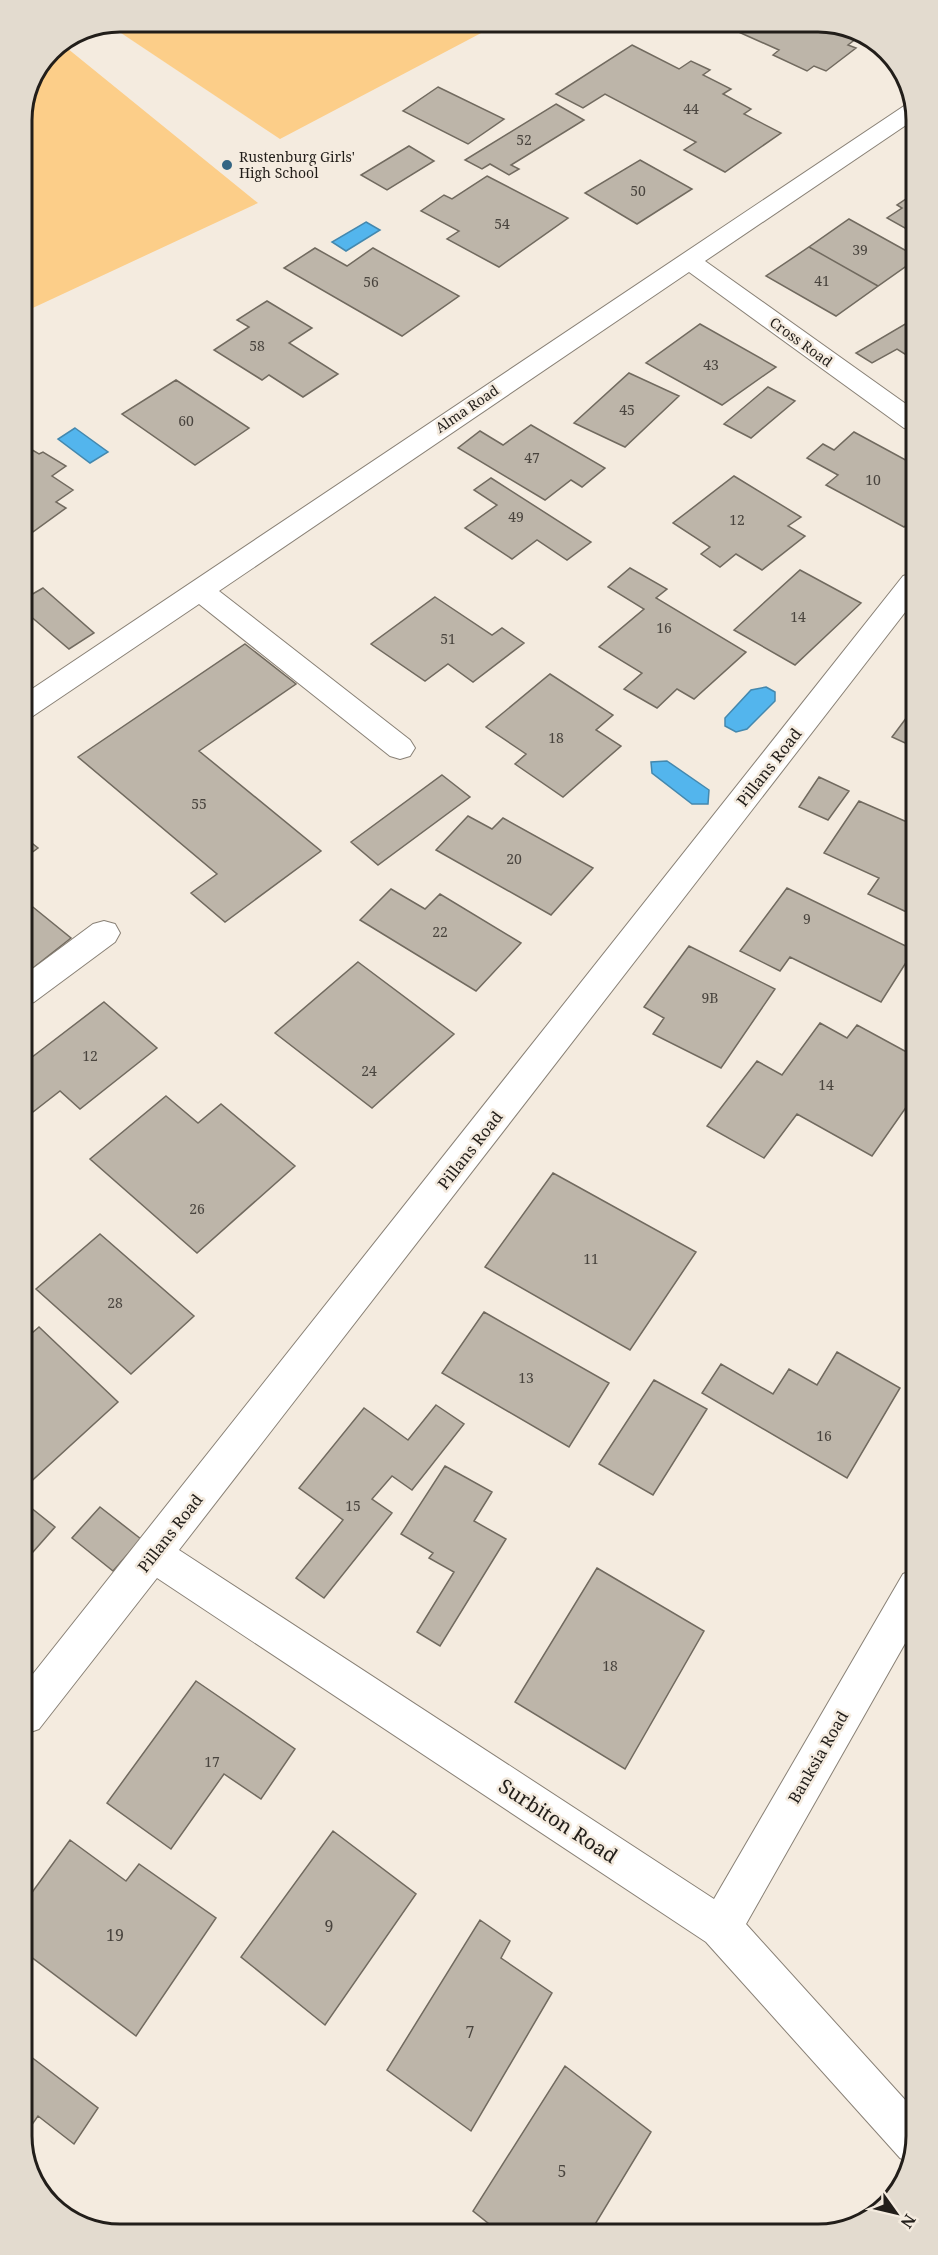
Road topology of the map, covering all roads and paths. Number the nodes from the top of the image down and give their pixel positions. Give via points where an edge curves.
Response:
1 (906, 115) edge
2 (689, 261) junction
3 (906, 417) edge
4 (199, 590) junction
5 (906, 592) edge
6 (32, 703) edge
7 (400, 748) dead end
8 (104, 933) dead end
9 (32, 986) edge
10 (153, 1554) junction
11 (906, 1604) edge
12 (32, 1706) edge
13 (721, 1927) junction
14 (906, 2134) edge

1 - 2 street, Alma Road
2 - 3 street, Cross Road
2 - 4 street, Alma Road
4 - 6 street, Alma Road
4 - 7 street
5 - 10 street, Pillans Road
8 - 9 street
10 - 12 street, Pillans Road
10 - 13 street, Surbiton Road
11 - 13 street, Banksia Road
13 - 14 street, Surbiton Road

